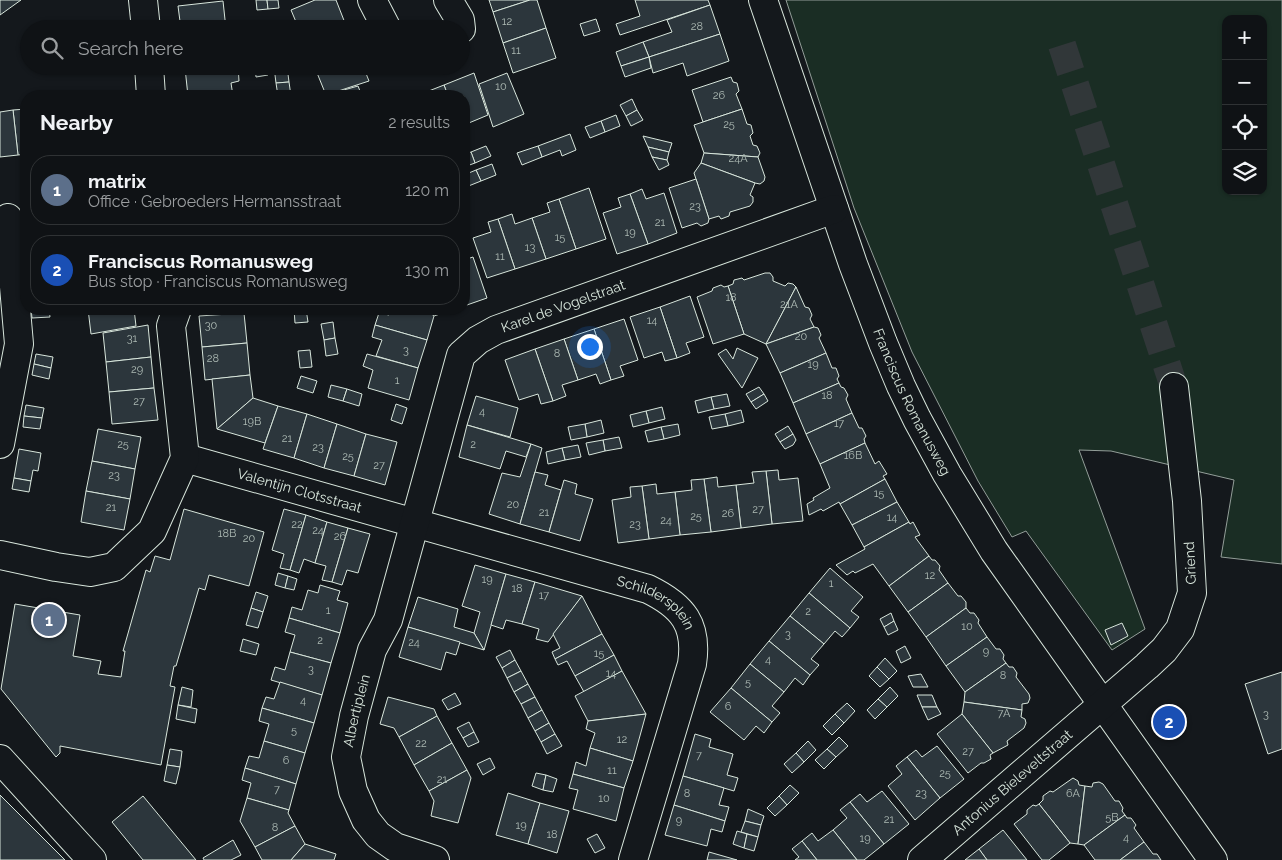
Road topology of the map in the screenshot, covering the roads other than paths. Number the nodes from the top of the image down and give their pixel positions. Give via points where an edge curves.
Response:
1 (143, 0) edge
2 (372, 0) edge
3 (448, 0) edge
4 (763, 0) edge
5 (145, 20) edge
6 (382, 20) edge
7 (460, 20) edge
8 (150, 75) edge
9 (151, 90) edge
10 (834, 210) junction
11 (8, 218) dead end
12 (175, 315) edge
13 (1174, 387) tunnel mouth
14 (0, 444) edge
15 (184, 458) junction
16 (415, 522) junction
17 (0, 555) edge
18 (1103, 705) junction
19 (0, 759) edge
20 (92, 860) edge
21 (435, 860) edge
22 (633, 860) edge
23 (922, 860) edge
24 (1212, 860) edge

1 - 5 street
2 - 6 street
3 - 7 street
4 - 10 street, Franciscus Romanusweg
8 - 9 street
10 - 16 street, Karel de Vogelstraat via 496,330 478,340 461,355
10 - 18 street, Franciscus Romanusweg via 901,386 938,458 994,551
11 - 14 street via 19,344
12 - 15 street via 172,326
13 - 18 street, Griend via 1187,501 1192,593 1180,629 1164,650
15 - 16 street, Valentijn Clotsstraat
15 - 17 street via 152,531 114,568 90,572
16 - 21 street, Albertiplein via 388,620 372,650 346,757 353,791 366,820 378,835 395,847
16 - 22 street, Schildersplein via 648,590 663,596 687,619 694,648 692,664
18 - 23 street, Antonius Bieleveltstraat
18 - 24 street, Franciscus Romanusweg
19 - 20 street

